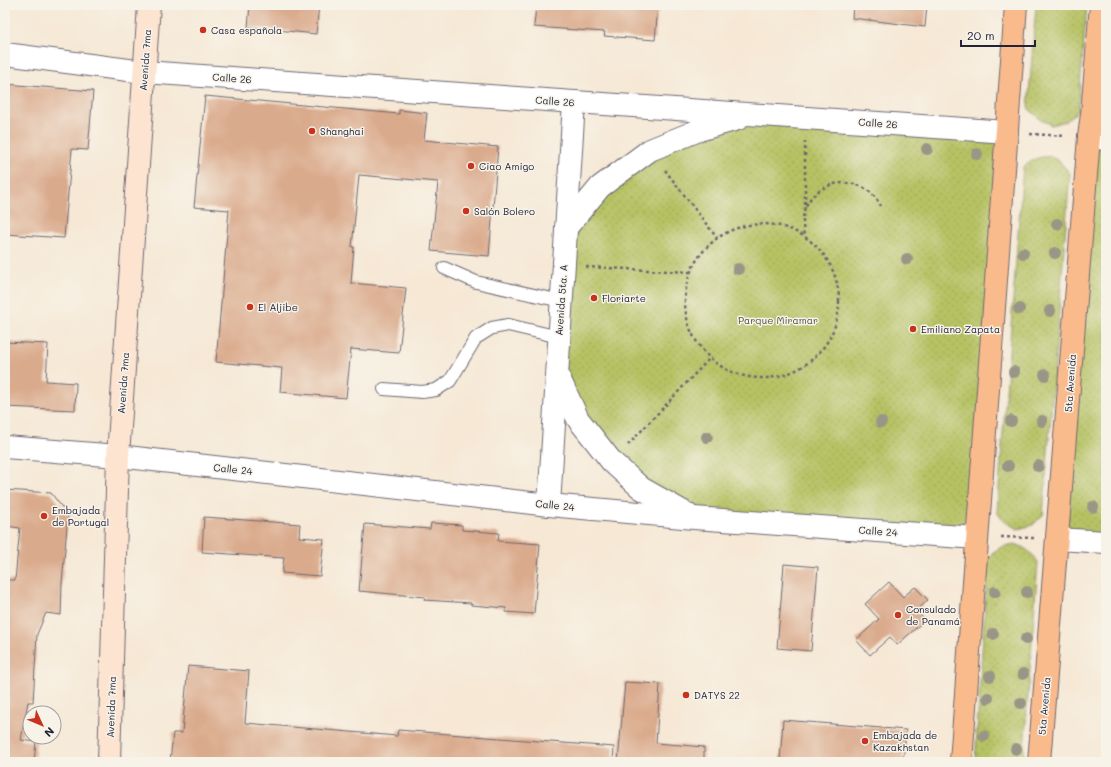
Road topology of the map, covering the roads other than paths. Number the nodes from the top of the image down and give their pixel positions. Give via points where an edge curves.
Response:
1 (149, 5) edge
2 (1016, 5) edge
3 (1101, 5) edge
4 (5, 54) edge
5 (144, 72) junction
6 (574, 102) junction
7 (755, 115) junction
8 (1007, 132) junction
9 (1097, 138) edge
10 (566, 228) junction
11 (444, 268) dead end
12 (561, 301) junction
13 (559, 337) junction
14 (557, 373) junction
15 (384, 389) dead end
16 (5, 447) edge
17 (118, 456) junction
18 (549, 505) junction
19 (694, 518) junction
20 (977, 538) junction
21 (1058, 539) junction
22 (1106, 542) edge
23 (109, 762) edge
24 (961, 762) edge
25 (1039, 762) edge

1 - 5 main road, Avenida 7ma
2 - 8 highway
3 - 9 highway, 5ta Avenida via 1092,114
4 - 5 street, Calle 26
5 - 6 street, Calle 26
5 - 17 main road, Avenida 7ma
6 - 7 street, Calle 26
6 - 10 street, Avenida 5ta. A
7 - 8 street, Calle 26
7 - 10 street via 699,130 650,150 600,187
8 - 20 highway
9 - 21 highway, 5ta Avenida
10 - 12 street, Avenida 5ta. A
11 - 12 lane via 476,282
12 - 13 street, Avenida 5ta. A
13 - 14 street, Avenida 5ta. A
13 - 15 lane via 508,325 492,328 476,338 450,380 436,390 422,392
14 - 18 street, Avenida 5ta. A
14 - 19 street, Avenida 5ta. A via 578,419 612,462 641,488
16 - 17 street, Calle 24
17 - 18 street, Calle 24
17 - 23 main road, Avenida 7ma
18 - 19 street, Calle 24
19 - 20 street, Calle 24
20 - 24 highway
21 - 22 street
21 - 25 highway, 5ta Avenida

